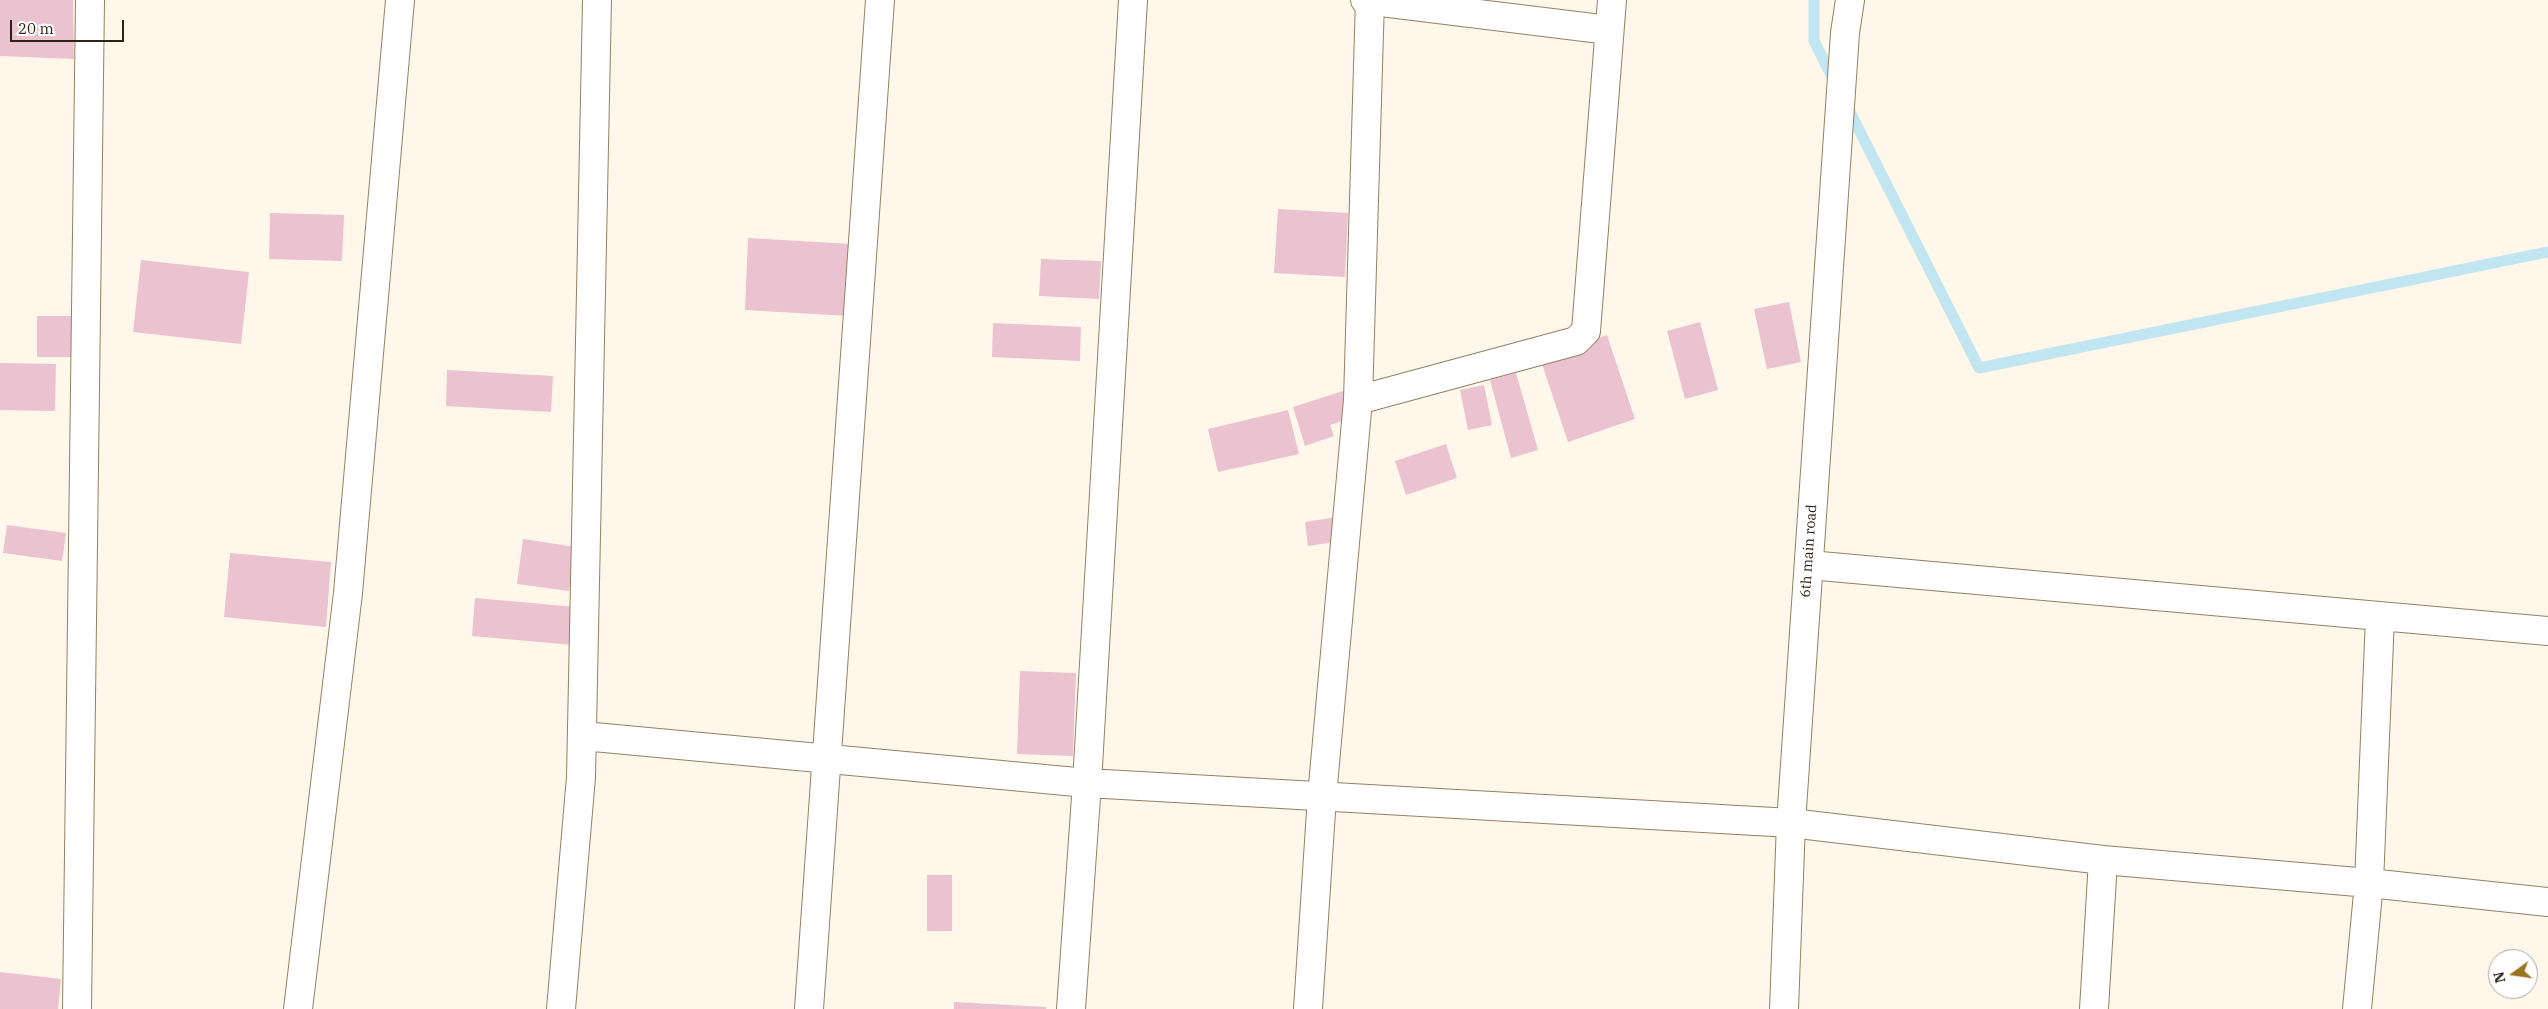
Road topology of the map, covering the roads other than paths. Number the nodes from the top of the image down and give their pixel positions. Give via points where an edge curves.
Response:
1 (90, 0) edge
2 (400, 0) edge
3 (597, 0) edge
4 (880, 0) edge
5 (1133, 0) edge
6 (1365, 0) edge
7 (1370, 0) edge
8 (1612, 0) edge
9 (1850, 0) edge
10 (1609, 30) junction
11 (1358, 400) junction
12 (1809, 565) junction
13 (2380, 617) junction
14 (2548, 631) edge
15 (583, 736) junction
16 (828, 759) junction
17 (1087, 783) junction
18 (1322, 796) junction
19 (1790, 823) junction
20 (2102, 860) junction
21 (2369, 884) junction
22 (2548, 902) edge
23 (77, 1009) edge
24 (298, 1009) edge
25 (561, 1009) edge
26 (809, 1009) edge
27 (1071, 1009) edge
28 (1308, 1009) edge
29 (1784, 1009) edge
30 (2094, 1009) edge
31 (2357, 1009) edge

1 - 23 street
2 - 24 street via 348,593
3 - 15 street
4 - 16 street
5 - 17 street
6 - 7 street
7 - 10 street
7 - 11 street
8 - 10 street
9 - 12 street, 6th main road via 1845,33
10 - 11 street via 1586,331 1576,341
11 - 18 street
12 - 13 street
12 - 19 street, 6th main road
13 - 14 street
13 - 21 street
15 - 16 street
15 - 25 street
16 - 17 street
16 - 26 street
17 - 18 street
17 - 27 street
18 - 19 street
18 - 28 street
19 - 20 street
19 - 29 street, 6th main road
20 - 21 street
20 - 30 street
21 - 22 street
21 - 31 street

